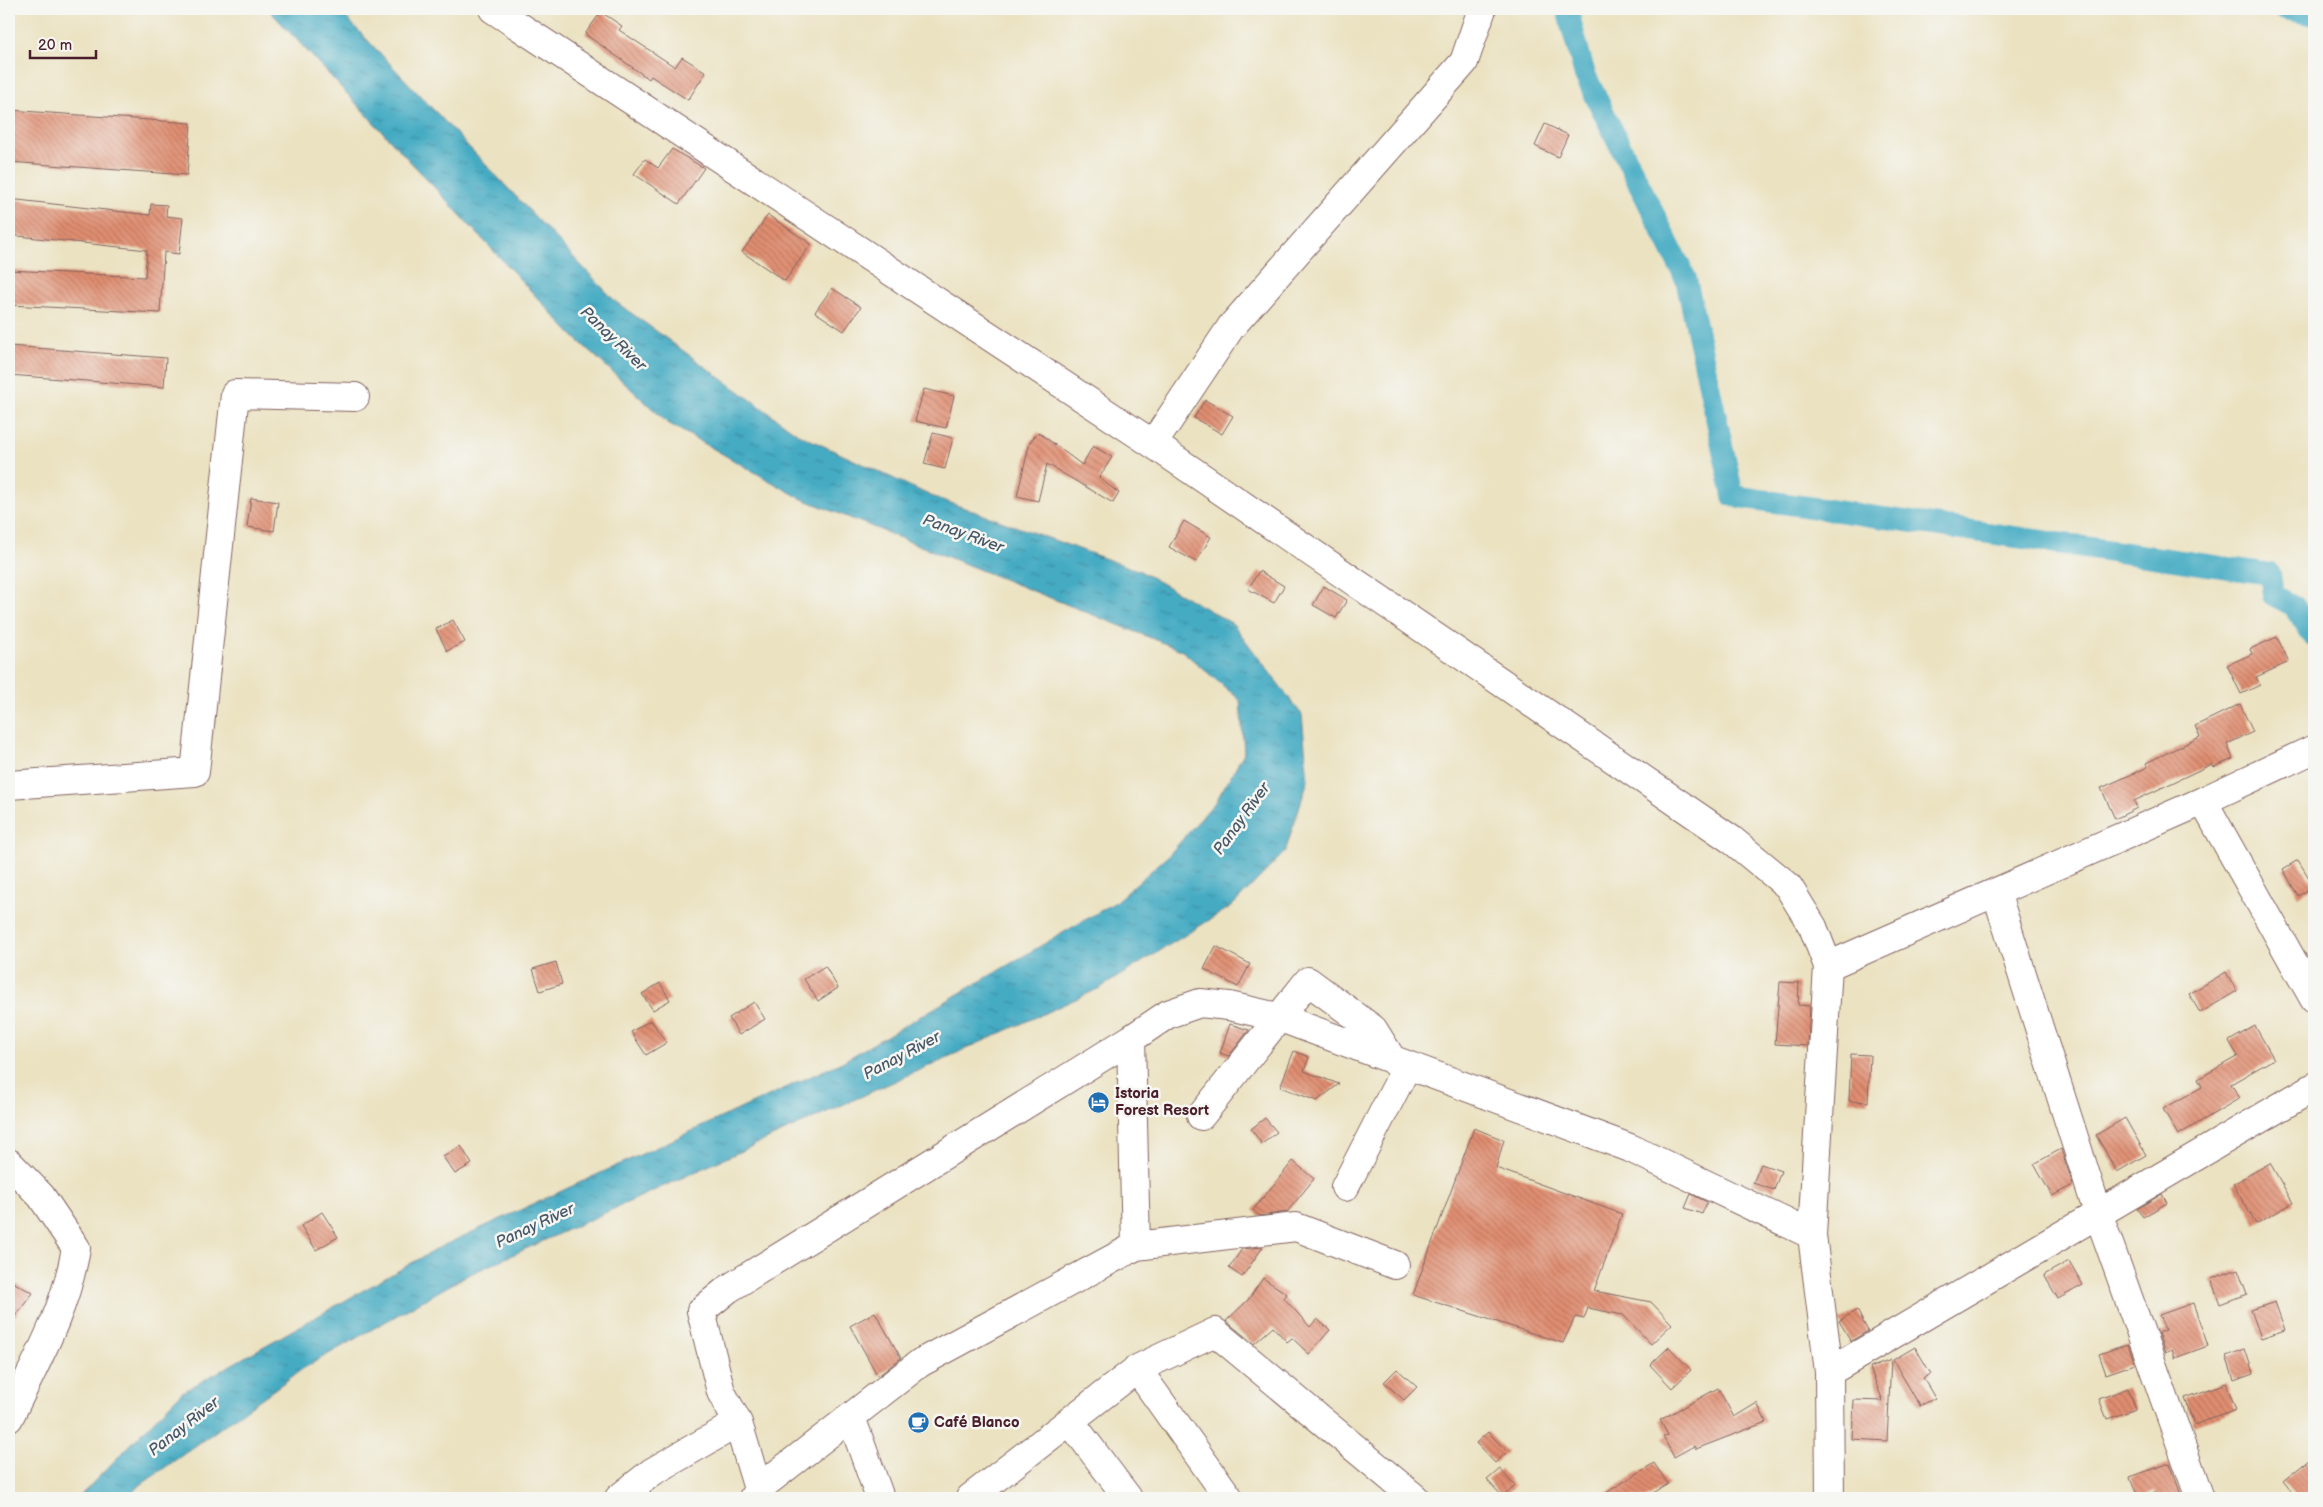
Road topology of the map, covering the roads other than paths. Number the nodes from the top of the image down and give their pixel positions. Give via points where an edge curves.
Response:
1 (492, 9) edge
2 (1482, 9) edge
3 (355, 397) dead end
4 (1153, 444) junction
5 (2314, 749) edge
6 (9, 785) edge
7 (2203, 801) junction
8 (1996, 892) junction
9 (1828, 966) junction
10 (2314, 999) edge
11 (1278, 1018) junction
12 (1131, 1039) junction
13 (1400, 1063) junction
14 (2314, 1087) edge
15 (1201, 1116) dead end
16 (9, 1163) edge
17 (1345, 1187) dead end
18 (2098, 1213) junction
19 (1812, 1235) junction
20 (1136, 1246) junction
21 (1395, 1265) dead end
22 (1137, 1370) junction
23 (1829, 1372) junction
24 (851, 1416) junction
25 (9, 1418) edge
26 (1070, 1421) junction
27 (738, 1423) junction
28 (755, 1494) edge
29 (619, 1498) edge
30 (880, 1498) edge
31 (970, 1498) edge
32 (1128, 1498) edge
33 (1230, 1498) edge
34 (1415, 1498) edge
35 (1830, 1498) edge
36 (2200, 1498) edge

1 - 4 street
2 - 4 street via 1464,62 1231,327
3 - 6 street via 235,394 195,772
4 - 9 street via 1732,840 1788,886 1813,927
5 - 7 street
7 - 8 street
7 - 10 street
8 - 9 street
8 - 18 street
9 - 19 street
11 - 12 street via 1229,1006 1200,1004 1168,1014
11 - 13 street
11 - 13 street via 1308,981 1373,1029
11 - 15 street
12 - 20 street
12 - 27 street via 728,1289 701,1311 721,1392
13 - 17 street
13 - 19 street via 1630,1148
14 - 18 street
16 - 25 street via 41,1196 76,1248 71,1279 56,1320
18 - 23 street
18 - 36 street
19 - 23 street
20 - 21 street via 1296,1227
20 - 24 street via 920,1363
22 - 26 street
22 - 33 street
22 - 34 street via 1215,1332
23 - 35 street
24 - 28 street
24 - 30 street
26 - 31 street
26 - 32 street
27 - 28 street
27 - 29 street via 652,1472

